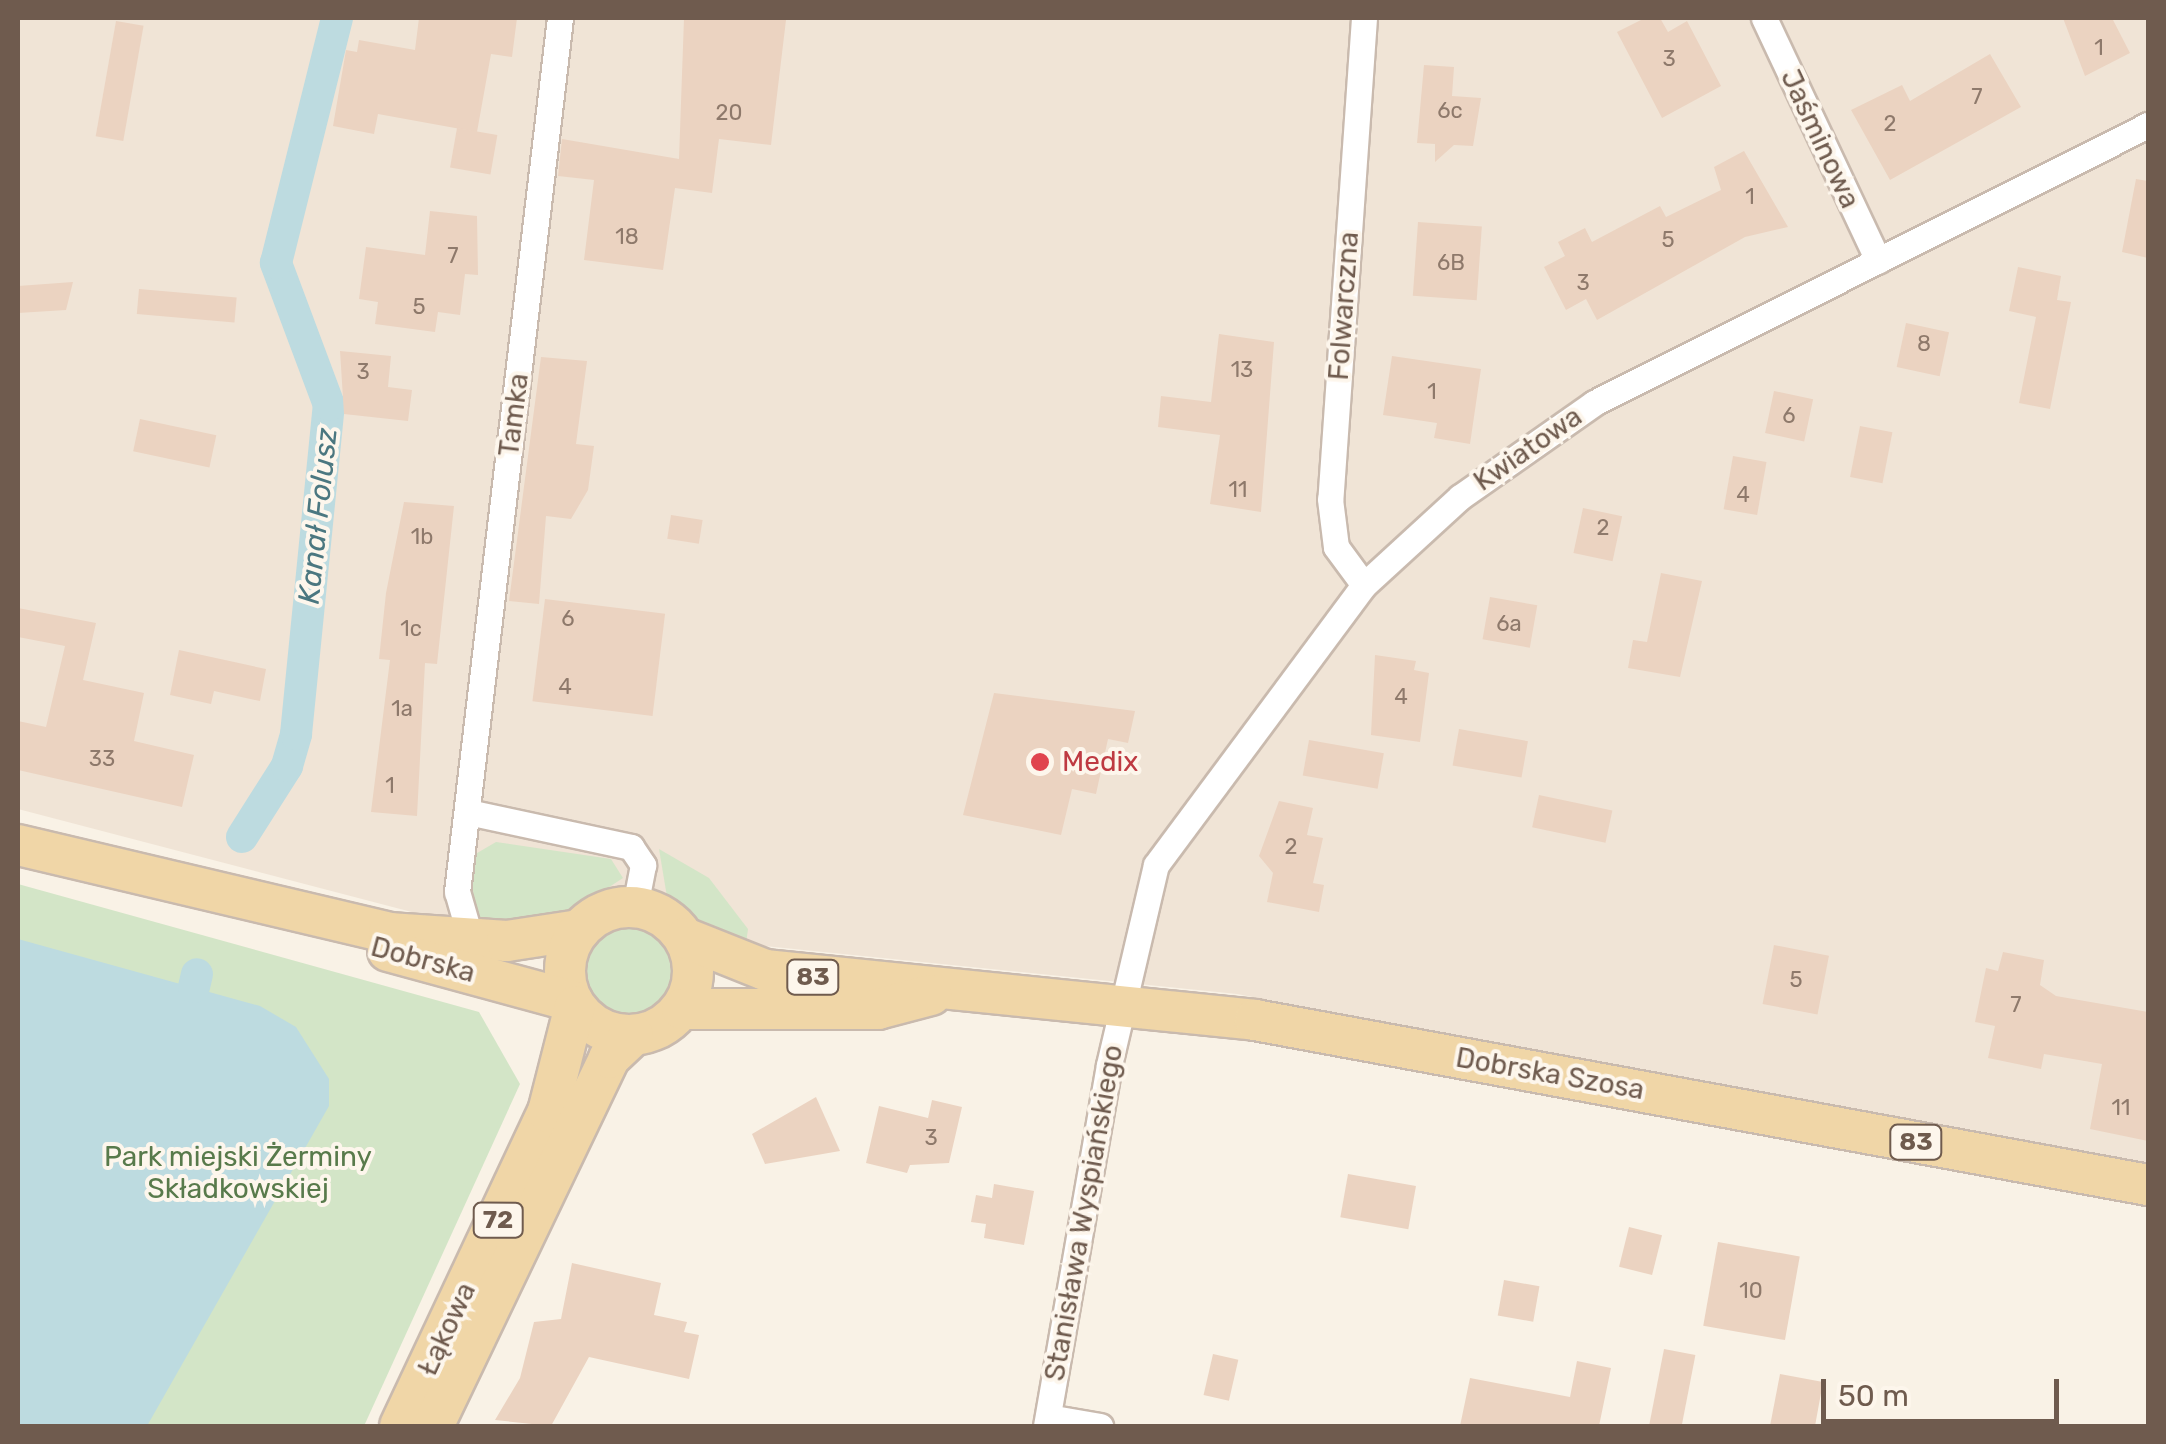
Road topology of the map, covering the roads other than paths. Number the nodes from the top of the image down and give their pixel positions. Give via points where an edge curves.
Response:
1 (560, 18) edge
2 (1364, 18) edge
3 (1764, 18) edge
4 (2148, 125) edge
5 (1878, 260) junction
6 (1364, 585) junction
7 (468, 812) junction
8 (24, 848) edge
9 (635, 906) junction
10 (276, 912) junction
11 (579, 930) junction
12 (685, 938) junction
13 (484, 941) junction
14 (948, 991) junction
15 (1123, 1000) junction
16 (574, 1004) junction
17 (682, 1010) junction
18 (633, 1036) junction
19 (2148, 1185) edge
20 (1047, 1422) edge
21 (400, 1426) edge
22 (433, 1426) edge
23 (1100, 1426) edge

1 - 7 street, Tamka
2 - 6 street, Folwarczna via 1330,498 1336,547
3 - 5 street, Jaśminowa
4 - 5 street, Kwiatowa
5 - 6 street, Kwiatowa via 1580,412 1460,497
6 - 15 street, Kwiatowa via 1178,826 1156,865
7 - 9 street via 632,847 643,864
7 - 13 street, Tamka via 458,910
8 - 10 main road, Dobrska
9 - 11 main road
9 - 12 main road
10 - 13 main road, Dobrska
10 - 16 main road, Dobrska
11 - 13 main road, Dobrska
11 - 16 main road, 72 via 565,964
12 - 14 main road, Dobrska Szosa / 83 via 713,956 765,970
12 - 17 main road via 694,974
14 - 15 main road, Dobrska Szosa / 83
14 - 17 main road, Dobrska Szosa / 83 via 878,1009
15 - 19 main road, Dobrska Szosa / 83
15 - 20 street, Stanisława Wyspiańskiego
16 - 18 main road via 600,1029
16 - 21 main road, Łąkowa / 72 via 548,1112
17 - 18 main road, 72
18 - 22 main road, Łąkowa / 72 via 609,1058
20 - 23 street

